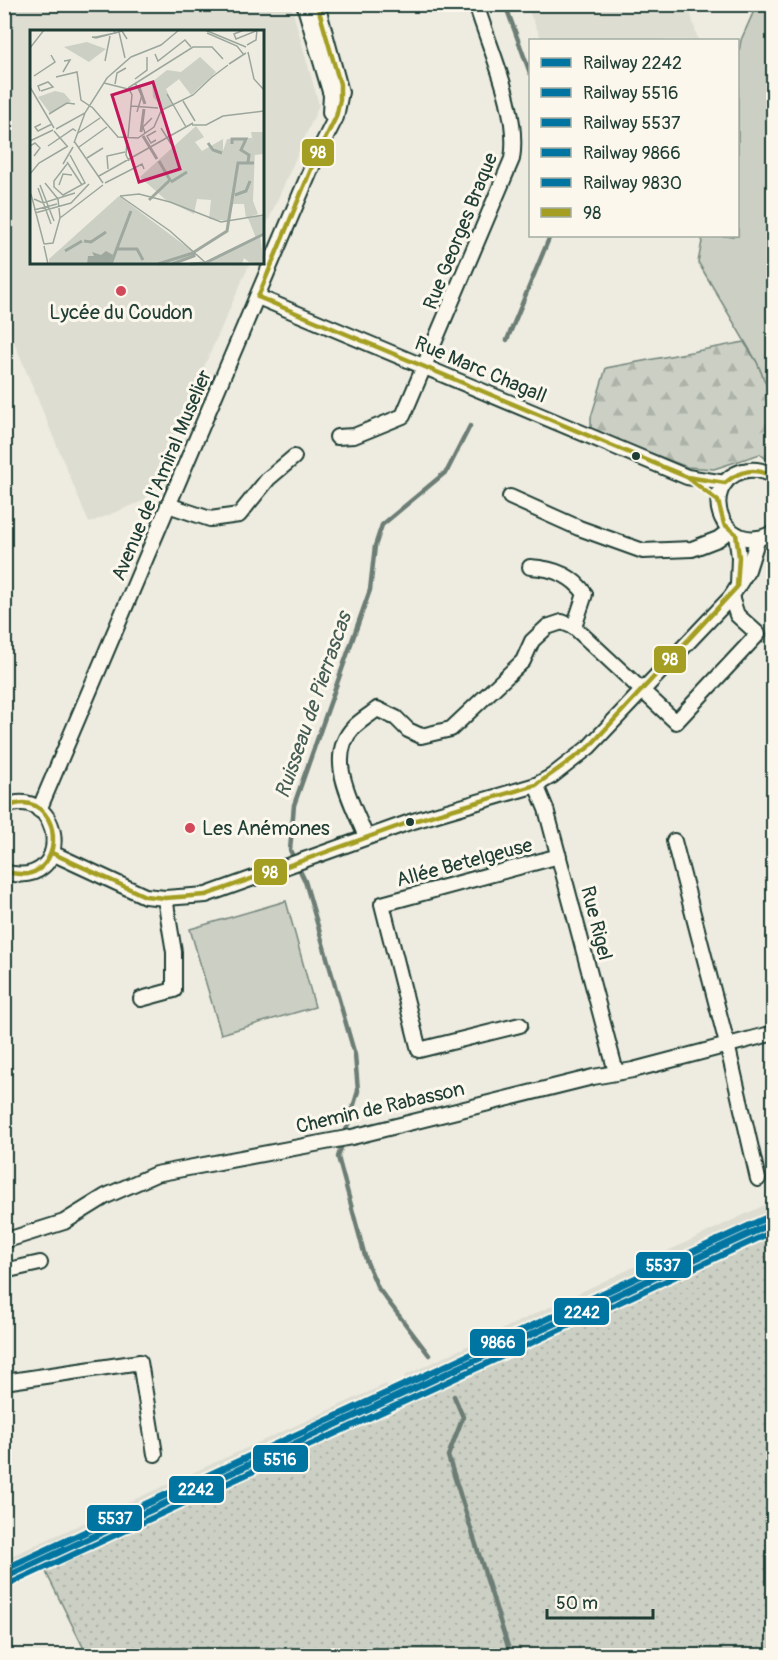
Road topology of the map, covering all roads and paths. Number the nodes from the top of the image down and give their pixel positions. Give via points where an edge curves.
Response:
1 (304, 4) edge
2 (317, 4) edge
3 (476, 4) edge
4 (317, 155) junction
5 (258, 297) junction
6 (425, 366) junction
7 (337, 437) dead end
8 (294, 457) dead end
9 (687, 477) junction
10 (774, 477) edge
11 (725, 483) junction
12 (510, 497) dead end
13 (718, 501) junction
14 (168, 505) junction
15 (733, 532) junction
16 (773, 532) edge
17 (758, 538) junction
18 (530, 567) dead end
19 (734, 592) junction
20 (574, 627) junction
21 (640, 690) junction
22 (536, 785) junction
23 (4, 807) edge
24 (39, 810) junction
25 (366, 837) junction
26 (674, 841) dead end
27 (52, 853) junction
28 (559, 856) junction
29 (4, 872) edge
30 (165, 898) junction
31 (141, 999) dead end
32 (520, 1025) dead end
33 (774, 1033) edge
34 (727, 1044) junction
35 (616, 1072) junction
36 (758, 1179) dead end
37 (4, 1241) edge
38 (40, 1263) dead end
39 (4, 1271) edge
40 (4, 1382) edge
41 (155, 1454) dead end

1 - 4 street, Avenue de l'Amiral Muselier via 331,96 330,114
2 - 4 street, Avenue de l'Amiral Muselier via 340,92 336,117
3 - 6 street, Rue Georges Braque via 515,140 512,159
4 - 5 street, Avenue de l'Amiral Muselier
5 - 6 street, Rue Marc Chagall
5 - 14 street, Avenue de l'Amiral Muselier
6 - 7 street, Rue Georges Braque via 403,416 354,436
6 - 9 street, Rue Marc Chagall
8 - 14 street via 268,479 238,515 210,519
9 - 11 street, Rue Marc Chagall
9 - 13 street, Rue Marc Chagall
10 - 11 street via 751,469
11 - 13 street
12 - 15 street via 643,551 692,549
13 - 15 street via 721,517
14 - 24 street, Avenue de l'Amiral Muselier
15 - 17 street
15 - 19 street via 739,557
16 - 17 street
17 - 19 street via 753,560
18 - 20 street via 548,567 580,587 585,594
19 - 21 street
19 - 21 street via 737,615 758,634 676,722
20 - 21 street
20 - 25 street via 562,622 547,627 532,641 523,661 452,729 421,736 377,708 353,728 340,750 341,772
21 - 22 street via 589,747
22 - 25 street
22 - 28 street, Rue Rigel
23 - 24 street via 20,804
24 - 27 street via 55,834
25 - 30 street via 206,895
26 - 34 street
27 - 29 street via 37,870 27,874
27 - 30 street via 123,888
28 - 32 street, Allée Betelgeuse via 382,904 419,1050
28 - 35 street, Rue Rigel
30 - 31 street via 174,952 174,990
33 - 34 street, Chemin de Rabasson
34 - 35 street, Chemin de Rabasson
34 - 36 street
35 - 37 street, Chemin de Rabasson via 330,1141 156,1174 106,1196 64,1222
38 - 39 street
40 - 41 street via 140,1362

